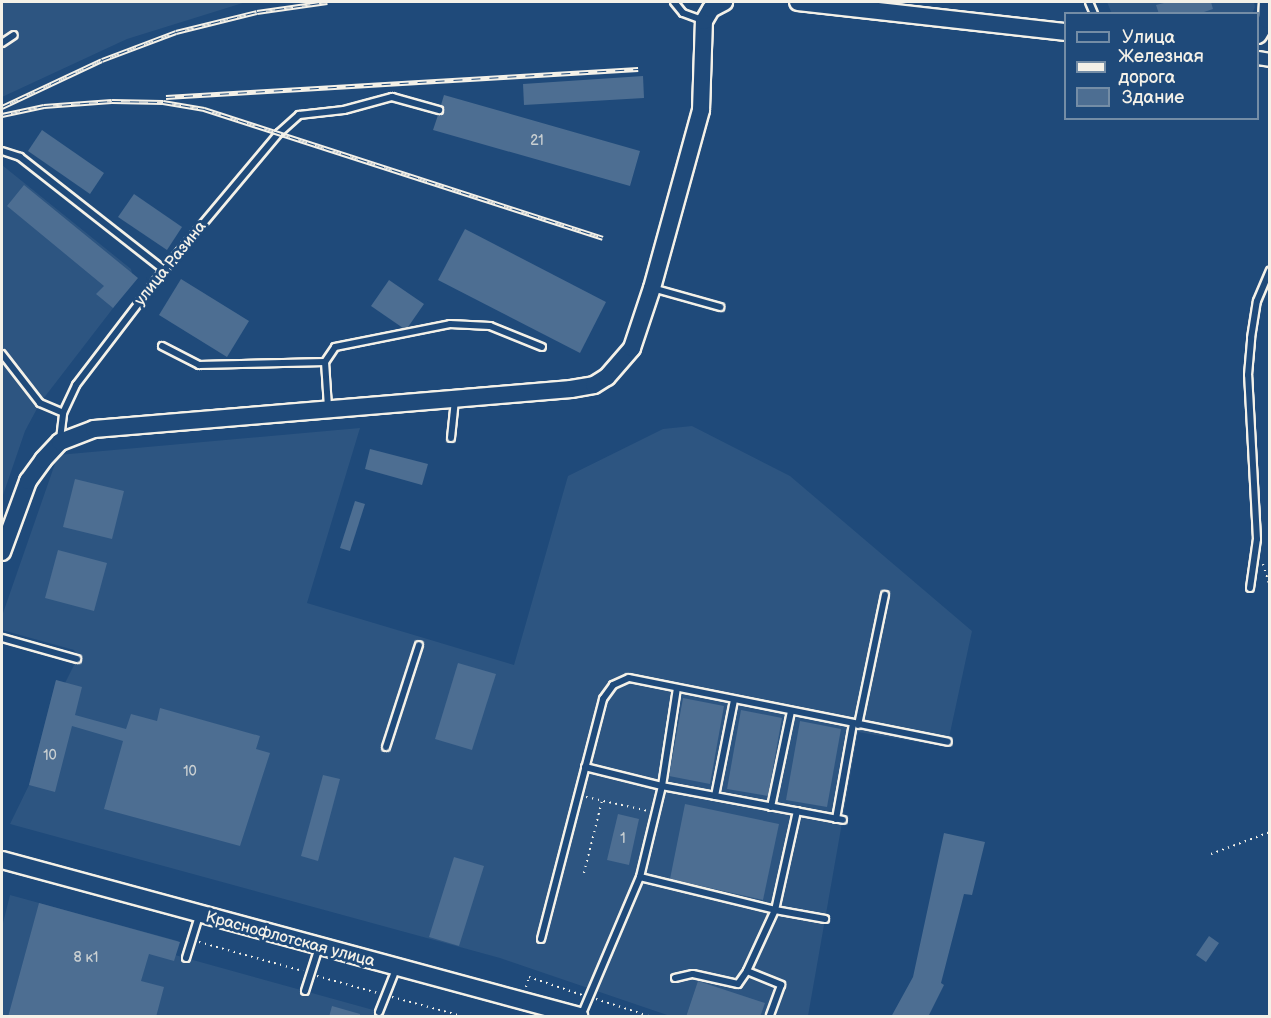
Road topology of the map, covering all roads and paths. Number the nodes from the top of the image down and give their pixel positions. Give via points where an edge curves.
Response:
1 (674, 2) edge
2 (724, 2) edge
3 (798, 2) edge
4 (1268, 2) edge
5 (704, 21) junction
6 (1268, 23) edge
7 (1064, 32) edge
8 (14, 35) dead end
9 (2, 43) edge
10 (439, 110) dead end
11 (2, 151) edge
12 (164, 270) junction
13 (1269, 271) edge
14 (652, 288) junction
15 (720, 308) dead end
16 (162, 346) dead end
17 (542, 348) dead end
18 (2, 354) edge
19 (325, 362) junction
20 (455, 398) junction
21 (328, 407) junction
22 (63, 413) junction
23 (451, 438) dead end
24 (60, 442) junction
25 (2, 552) edge
26 (1250, 588) dead end
27 (885, 595) dead end
28 (2, 638) edge
29 (418, 645) dead end
30 (77, 659) dead end
31 (677, 688) junction
32 (734, 700) junction
33 (791, 711) junction
34 (855, 725) junction
35 (948, 742) dead end
36 (387, 747) dead end
37 (585, 767) junction
38 (662, 786) junction
39 (578, 795) junction
40 (715, 796) junction
41 (602, 801) junction
42 (771, 807) junction
43 (797, 811) junction
44 (656, 813) junction
45 (1269, 831) edge
46 (1211, 854) dead end
47 (2, 860) edge
48 (584, 873) dead end
49 (640, 878) junction
50 (775, 910) junction
51 (200, 915) junction
52 (825, 919) dead end
53 (190, 939) junction
54 (541, 939) dead end
55 (320, 947) junction
56 (186, 958) dead end
57 (396, 969) junction
58 (747, 971) junction
59 (310, 974) junction
60 (675, 978) dead end
61 (304, 991) dead end
62 (385, 995) junction
63 (590, 997) junction
64 (522, 1002) junction
65 (379, 1012) dead end
66 (543, 1012) edge
67 (462, 1017) edge
68 (580, 1017) edge
69 (650, 1017) edge
70 (770, 1017) edge

1 - 5 lane via 683,13
2 - 5 street via 711,9
3 - 7 street
4 - 6 street
5 - 14 street via 701,110
8 - 9 lane
10 - 12 lane, улица Разина via 392,97 344,110 299,115 279,133
11 - 12 lane via 20,157
12 - 22 lane, улица Разина via 76,385
13 - 26 lane via 1257,301 1250,356 1257,539
14 - 15 lane
14 - 20 street via 632,348 615,371 594,384
16 - 19 lane via 199,365
17 - 19 lane via 490,326 450,324 335,347
18 - 22 lane via 40,403
19 - 21 lane
20 - 21 street
20 - 23 lane
21 - 24 street via 94,429
22 - 24 lane, улица Разина
24 - 25 street via 28,481
27 - 34 lane
28 - 30 lane
29 - 36 lane
31 - 32 lane
31 - 37 lane via 629,678 613,685 603,699
31 - 38 lane
32 - 33 lane
32 - 40 lane
33 - 34 lane
33 - 42 lane
34 - 35 lane
34 - 43 lane via 839,819
37 - 38 lane
37 - 39 lane
38 - 40 lane
38 - 44 lane
39 - 41 path
39 - 54 lane
40 - 42 lane
41 - 44 path
41 - 48 path
42 - 43 lane
43 - 50 lane
44 - 49 lane
45 - 46 path
47 - 51 street, Краснофлотская улица
49 - 50 lane
49 - 63 lane
50 - 52 lane
50 - 58 lane
51 - 53 lane
51 - 55 street, Краснофлотская улица
53 - 56 lane
53 - 59 path
55 - 57 street, Краснофлотская улица
55 - 59 lane
57 - 62 lane
57 - 64 street, Краснофлотская улица
58 - 60 lane via 738,984 693,974
58 - 70 lane via 781,985
59 - 61 lane
59 - 62 path
62 - 65 lane
62 - 67 path
63 - 64 path via 529,977
63 - 68 lane
63 - 69 path
64 - 66 street, Краснофлотская улица
66 - 68 street, Краснофлотская улица

